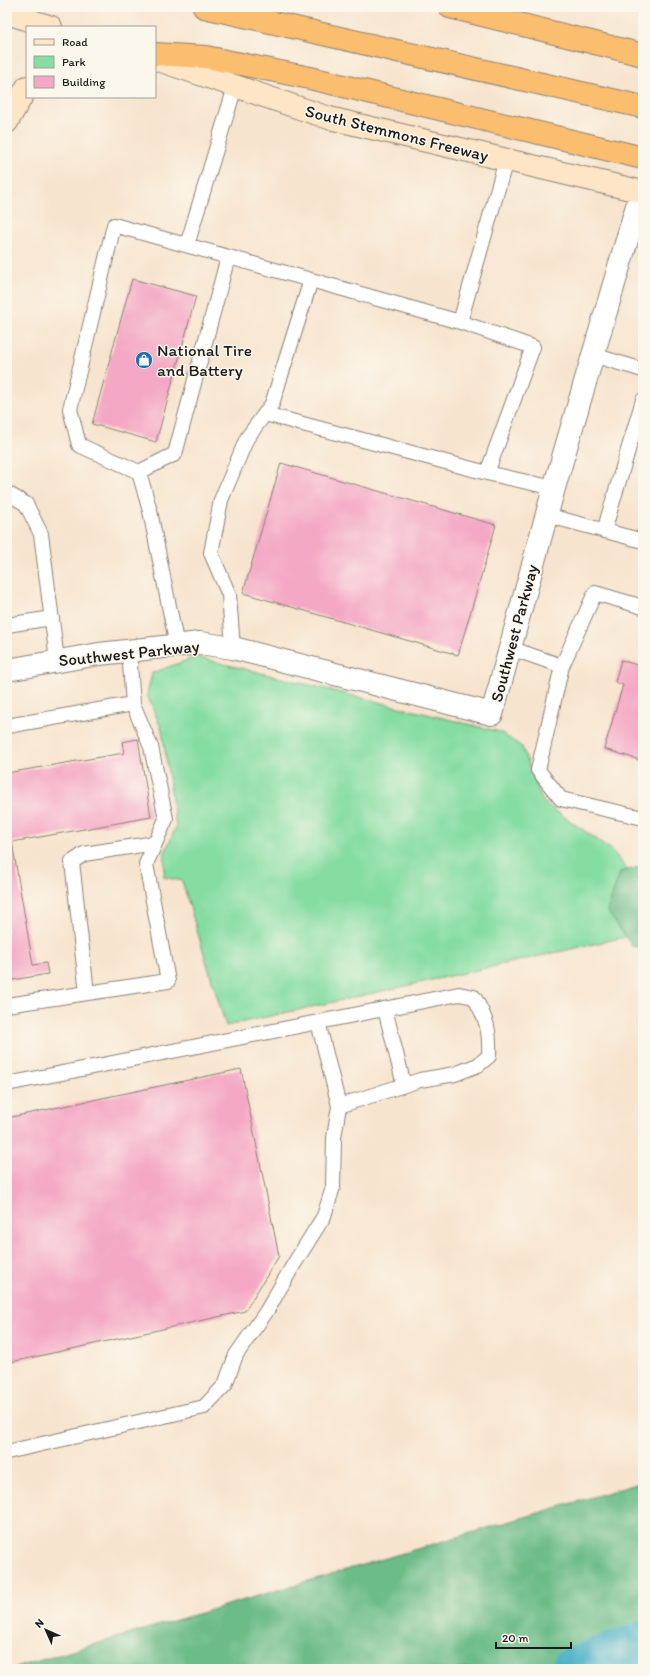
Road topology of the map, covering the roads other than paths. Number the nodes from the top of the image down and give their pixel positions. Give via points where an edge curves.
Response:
1 (204, 7) edge
2 (450, 7) edge
3 (7, 13) edge
4 (48, 26) edge
5 (156, 54) edge
6 (643, 55) edge
7 (156, 59) edge
8 (235, 87) junction
9 (26, 89) edge
10 (643, 107) edge
11 (7, 122) edge
12 (643, 158) edge
13 (506, 160) junction
14 (642, 192) edge
15 (187, 245) junction
16 (228, 257) junction
17 (311, 280) junction
18 (460, 322) junction
19 (593, 355) junction
20 (643, 370) edge
21 (643, 400) edge
22 (265, 414) junction
23 (140, 472) junction
24 (487, 473) junction
25 (554, 488) junction
26 (7, 493) edge
27 (546, 515) junction
28 (604, 531) junction
29 (643, 541) edge
30 (643, 607) edge
31 (52, 618) junction
32 (7, 625) edge
33 (176, 646) junction
34 (233, 648) junction
35 (510, 648) junction
36 (129, 651) junction
37 (57, 660) junction
38 (562, 666) junction
39 (7, 670) edge
40 (133, 704) junction
41 (7, 726) edge
42 (643, 818) edge
43 (155, 843) junction
44 (87, 993) junction
45 (7, 1005) edge
46 (385, 1009) junction
47 (318, 1022) junction
48 (7, 1084) edge
49 (404, 1085) junction
50 (339, 1106) junction
51 (7, 1452) edge

1 - 10 highway
2 - 6 highway
3 - 4 main road
5 - 12 highway via 206,57 310,78
7 - 8 main road, South Stemmons Freeway
8 - 13 main road, South Stemmons Freeway via 329,118
8 - 15 lane
9 - 11 main road
13 - 14 main road, South Stemmons Freeway
13 - 18 lane
14 - 19 street, Southwest Parkway
15 - 16 lane
15 - 23 lane via 114,225 70,408 79,445
16 - 17 lane
16 - 23 lane via 175,454
17 - 18 lane
17 - 22 lane via 272,404
18 - 24 lane via 533,347
19 - 20 lane
19 - 25 street, Southwest Parkway
21 - 28 lane
22 - 24 lane
22 - 34 lane via 247,438 221,500 211,553 229,595
23 - 33 lane
24 - 25 lane
25 - 27 street, Southwest Parkway
26 - 31 lane via 26,504 41,534
27 - 28 lane
27 - 35 street, Southwest Parkway
28 - 29 lane
30 - 38 lane via 595,593
31 - 32 lane
31 - 37 lane
33 - 34 street, Southwest Parkway via 200,643
33 - 36 street, Southwest Parkway
34 - 35 street, Southwest Parkway via 492,714
35 - 38 lane
36 - 37 street, Southwest Parkway
36 - 40 lane
37 - 39 street, Southwest Parkway
38 - 42 lane via 538,770 561,799
40 - 41 lane
40 - 43 lane via 151,747 166,819
43 - 44 lane via 84,854 72,862
43 - 44 lane via 146,864 168,981
44 - 45 lane
46 - 47 lane
46 - 49 lane
46 - 49 lane via 459,994 474,997 485,1016 490,1037 489,1056 478,1065 455,1074
47 - 48 lane
47 - 50 lane
49 - 50 lane
50 - 51 lane via 334,1138 333,1187 324,1216 236,1356 225,1385 204,1407

